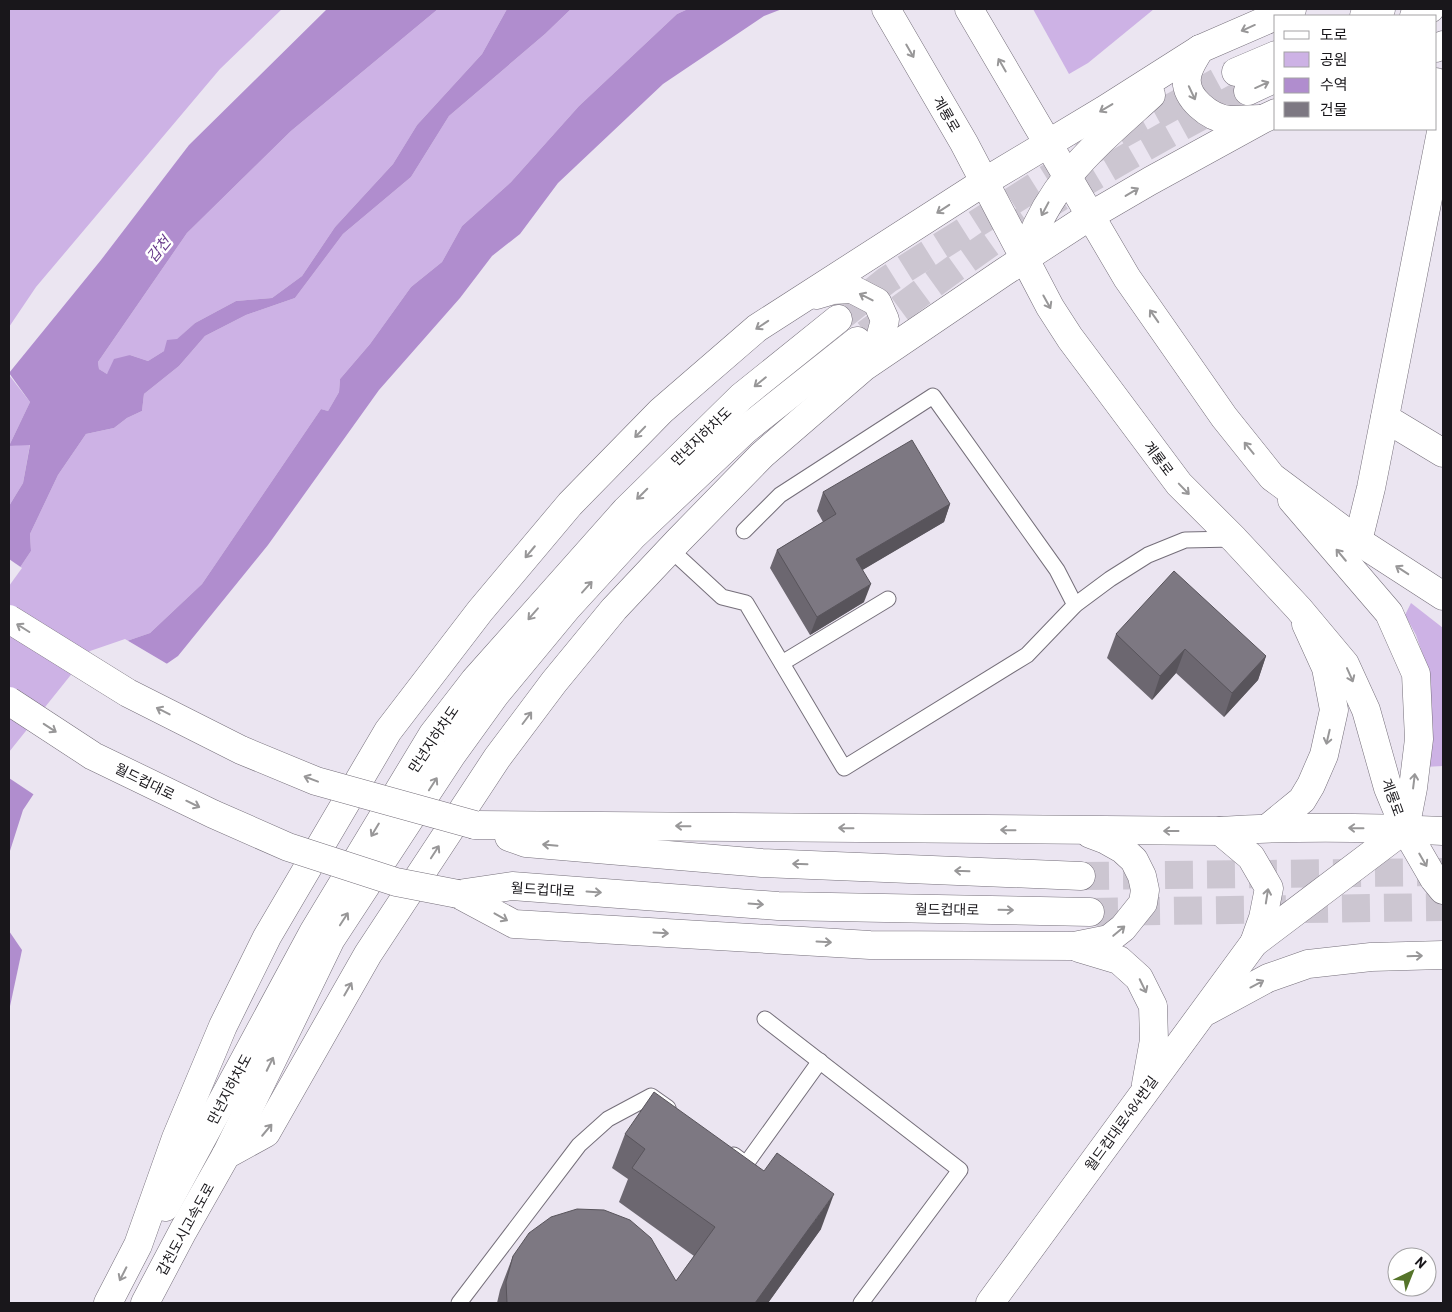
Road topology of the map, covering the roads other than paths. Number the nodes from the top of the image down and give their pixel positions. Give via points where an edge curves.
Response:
1 (886, 9) edge
2 (969, 9) edge
3 (1292, 9) edge
4 (1381, 9) edge
5 (1430, 9) edge
6 (1278, 15) edge
7 (1366, 15) edge
8 (1416, 15) edge
9 (1274, 17) edge
10 (1200, 49) junction
11 (1274, 57) edge
12 (1274, 78) edge
13 (1437, 90) edge
14 (1269, 116) edge
15 (1442, 132) edge
16 (1047, 144) junction
17 (984, 182) junction
18 (1090, 216) junction
19 (1024, 259) junction
20 (798, 301) junction
21 (838, 319) tunnel mouth
22 (861, 354) junction
23 (1385, 418) junction
24 (1443, 453) edge
25 (1272, 477) junction
26 (744, 531) dead end
27 (1234, 539) junction
28 (1358, 542) junction
29 (670, 549) junction
30 (1443, 596) edge
31 (888, 600) dead end
32 (1075, 605) junction
33 (1299, 609) junction
34 (9, 619) edge
35 (782, 663) junction
36 (9, 701) edge
37 (475, 825) junction
38 (1269, 828) junction
39 (1405, 829) junction
40 (1079, 831) junction
41 (1220, 831) junction
42 (1443, 832) edge
43 (1080, 876) tunnel mouth
44 (1443, 890) edge
45 (458, 894) junction
46 (1090, 912) tunnel mouth
47 (1254, 943) junction
48 (1074, 946) junction
49 (1443, 955) edge
50 (1199, 1016) junction
51 (765, 1019) dead end
52 (820, 1061) junction
53 (1145, 1091) junction
54 (682, 1118) edge
55 (722, 1146) edge
56 (226, 1155) junction
57 (138, 1245) junction
58 (108, 1303) edge
59 (145, 1303) edge
60 (459, 1303) edge
61 (861, 1303) edge
62 (990, 1303) edge

1 -> 17 main road, 계룡로
16 -> 2 main road
3 -> 6 main road
4 - 7 main road
5 - 8 main road
9 -> 10 main road
10 -> 14 main road via 1186,79 1199,106 1212,116 1229,120
10 -> 16 main road
10 -> 19 main road via 1064,180 1037,225
11 -> 12 main road via 1242,82
13 - 15 main road
18 -> 14 main road
15 - 23 main road
16 - 17 main road
16 - 18 main road
17 - 19 main road, 계룡로
17 -> 20 main road
18 - 19 main road
25 -> 18 main road via 1224,417 1133,286
19 - 22 main road
19 -> 27 main road, 계룡로 via 1070,338 1179,484
22 -> 20 main road via 879,342 885,320 877,302 852,289 833,290
20 -> 57 main road via 757,328 661,411 570,504 480,612 388,731 267,937 223,1026 176,1138
21 -> 57 main road, 만년지하차도 via 741,397 626,510 480,674 433,734 314,931 170,1200
22 - 29 main road
56 -> 22 main road, 만년지하차도 via 331,938 495,696 567,608 633,536 745,430
23 - 24 main road
23 - 28 main road
25 - 28 main road
39 -> 25 main road via 1419,739 1416,674 1389,612
26 - 32 lane via 780,495 933,396 1057,570
27 - 32 lane via 1185,540 1148,555
27 - 33 main road, 계룡로
30 -> 28 main road
29 - 35 lane via 722,597 746,603
56 -> 29 main road via 266,1133 368,954 497,758 614,609
31 - 35 lane
32 - 35 lane via 1027,656 844,768
33 -> 38 main road via 1326,668 1334,710 1324,755 1311,785 1302,800
33 -> 39 main road, 계룡로 via 1345,664 1366,710 1388,788
37 -> 34 main road, bridge via 316,781 241,750 128,693
36 -> 45 main road, 월드컵대로, bridge via 93,756 288,847 396,882
40 -> 37 main road
43 -> 37 main road via 762,863 526,843
39 -> 38 main road
38 - 41 main road
39 - 42 main road
39 -> 44 main road, 계룡로
39 - 47 main road
41 -> 40 main road
48 -> 40 main road via 1109,939 1123,928 1143,903 1145,890 1134,860 1122,849
47 -> 41 main road via 1263,918 1268,888 1251,857
45 -> 46 main road, 월드컵대로 via 512,886 778,906
45 -> 48 main road via 514,924 870,945
47 - 50 main road, 월드컵대로484번길
48 -> 53 main road via 1119,960 1139,978 1153,1006 1154,1040
50 -> 49 main road via 1268,978 1308,964 1371,957
50 - 53 main road, 월드컵대로484번길
51 - 52 lane
52 - 55 lane via 746,1164
52 - 61 lane via 960,1170
53 - 62 main road, 월드컵대로484번길
54 - 60 lane via 651,1096 608,1119 579,1146
56 - 59 main road, 갑천도시고속도로
57 -> 58 main road

